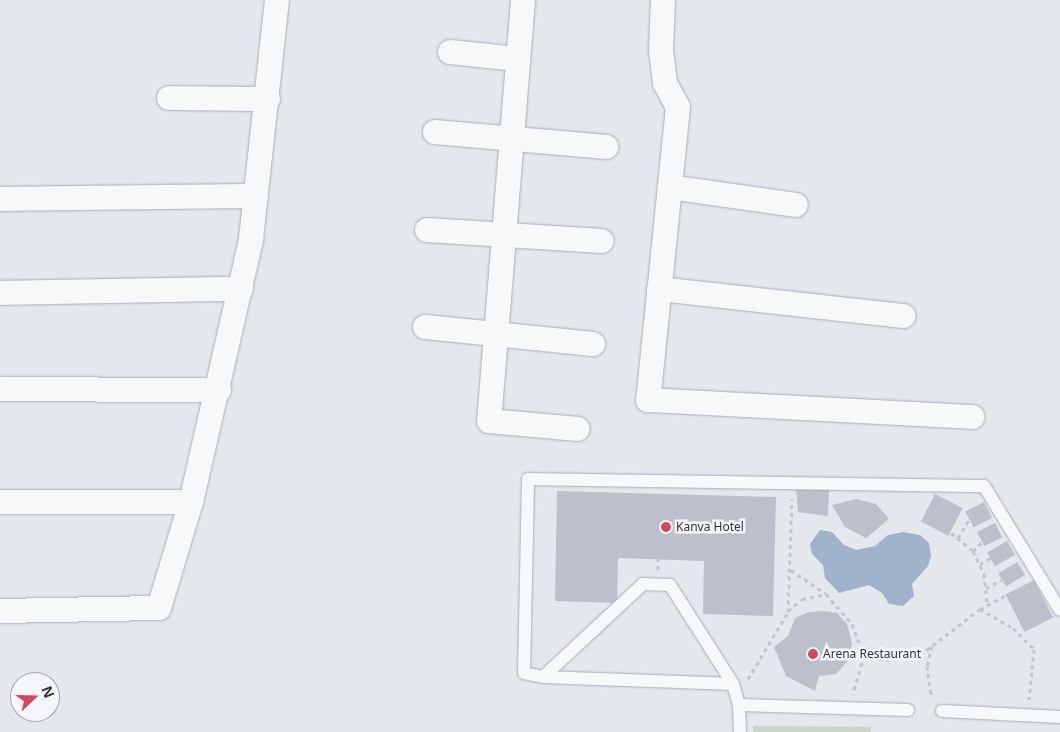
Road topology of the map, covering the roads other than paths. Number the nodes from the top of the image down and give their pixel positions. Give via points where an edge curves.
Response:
1 (277, 0) edge
2 (523, 0) edge
3 (663, 0) edge
4 (450, 52) dead end
5 (517, 59) junction
6 (169, 98) dead end
7 (268, 99) junction
8 (435, 132) dead end
9 (511, 139) junction
10 (606, 147) dead end
11 (670, 187) junction
12 (256, 196) junction
13 (0, 199) edge
14 (796, 205) dead end
15 (427, 230) dead end
16 (504, 236) junction
17 (602, 241) dead end
18 (241, 289) junction
19 (659, 289) junction
20 (0, 293) edge
21 (904, 316) dead end
22 (425, 327) dead end
23 (496, 333) junction
24 (593, 344) dead end
25 (0, 389) edge
26 (218, 390) junction
27 (973, 417) dead end
28 (578, 428) dead end
29 (0, 502) edge
30 (191, 502) junction
31 (1060, 610) edge
32 (0, 611) edge
33 (543, 677) junction
34 (733, 684) junction
35 (739, 705) junction
36 (908, 710) dead end
37 (942, 711) road end
38 (1060, 717) edge
39 (740, 732) edge

1 - 7 street
2 - 5 street
3 - 11 street via 661,50 664,83 678,107
4 - 5 street
5 - 9 street
6 - 7 street
7 - 12 street
8 - 9 street
9 - 10 street
9 - 16 street
11 - 14 street
11 - 19 street
12 - 13 street
12 - 18 street
15 - 16 street
16 - 17 street
16 - 23 street
18 - 20 street
18 - 26 street
19 - 21 street
19 - 27 street via 648,400
22 - 23 street
23 - 24 street
23 - 28 street via 489,421
25 - 26 street
26 - 30 street
29 - 30 street
30 - 32 street via 159,608
31 - 33 lane via 984,486 528,478 524,673
33 - 34 lane
33 - 34 lane via 643,584 670,585
34 - 35 lane
35 - 36 lane
35 - 39 lane
37 - 38 lane

